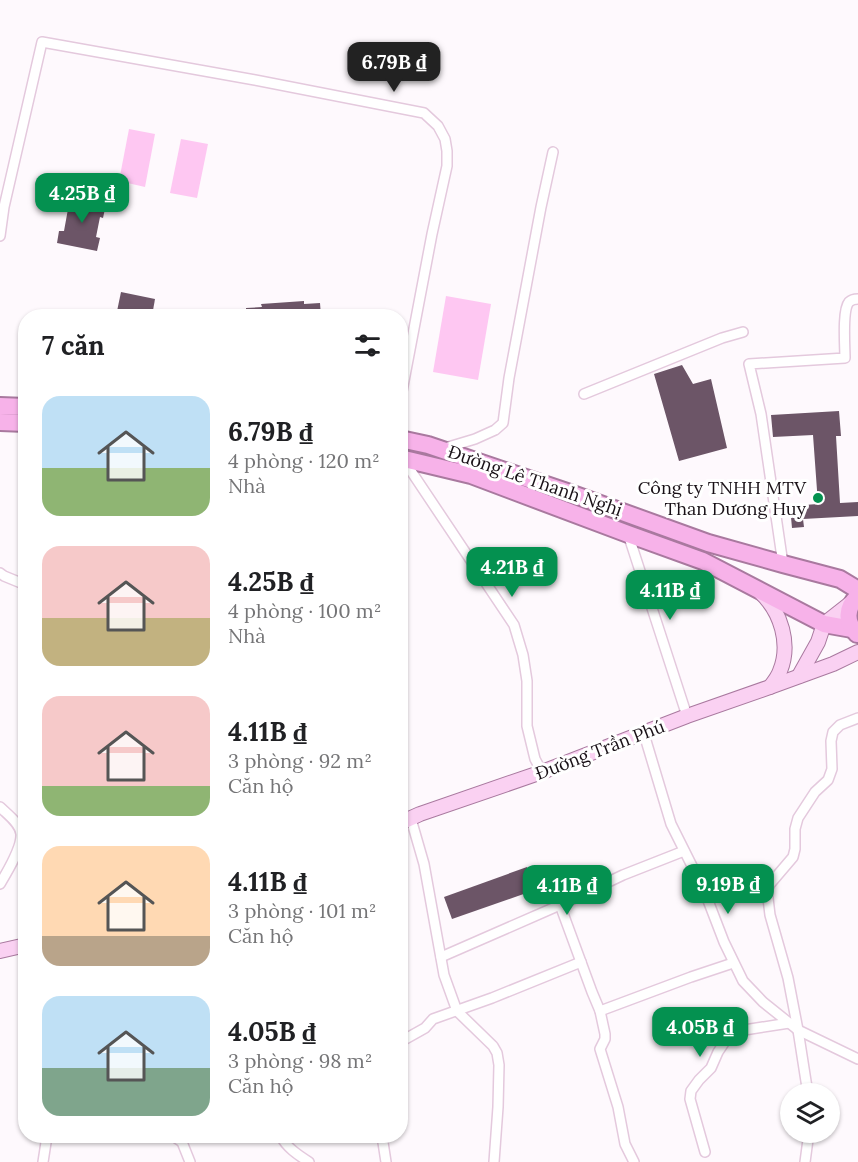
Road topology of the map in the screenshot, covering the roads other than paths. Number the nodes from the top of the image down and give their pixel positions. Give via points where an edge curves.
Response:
1 (553, 152) dead end
2 (0, 236) edge
3 (858, 299) edge
4 (743, 332) dead end
5 (408, 360) edge
6 (584, 394) dead end
7 (0, 406) edge
8 (18, 406) edge
9 (0, 422) edge
10 (18, 423) edge
11 (408, 440) edge
12 (439, 450) junction
13 (408, 459) edge
14 (408, 467) edge
15 (628, 534) junction
16 (783, 564) junction
17 (0, 573) edge
18 (18, 582) edge
19 (747, 583) junction
20 (856, 596) edge
21 (824, 624) junction
22 (855, 632) edge
23 (858, 652) edge
24 (799, 676) junction
25 (770, 687) junction
26 (687, 716) junction
27 (858, 718) edge
28 (644, 734) junction
29 (542, 772) junction
30 (0, 807) edge
31 (408, 820) edge
32 (408, 826) edge
33 (18, 828) edge
34 (18, 851) edge
35 (684, 851) junction
36 (0, 884) edge
37 (560, 905) junction
38 (18, 947) edge
39 (0, 951) edge
40 (441, 957) junction
41 (581, 962) junction
42 (734, 963) junction
43 (457, 1011) junction
44 (600, 1011) junction
45 (789, 1023) junction
46 (798, 1030) junction
47 (408, 1038) edge
48 (858, 1059) edge
49 (806, 1083) edge
50 (45, 1143) edge
51 (182, 1143) edge
52 (285, 1143) edge
53 (383, 1143) edge
54 (808, 1143) edge
55 (705, 1152) dead end
56 (43, 1162) edge
57 (190, 1162) edge
58 (309, 1162) edge
59 (386, 1162) edge
60 (494, 1162) edge
61 (634, 1162) edge
62 (805, 1162) edge

1 - 12 street via 503,423 475,439
2 - 5 street via 42,42 424,113 445,139 447,166
3 - 16 street via 847,307 845,358 749,364 761,414
4 - 6 street
7 - 8 highway
9 - 10 highway
11 - 12 highway, Đường Lê Thanh Nghị
12 - 16 highway, Đường Lê Thanh Nghị via 708,543
13 - 15 highway, Đường Lê Thanh Nghị via 471,475
14 - 29 street via 514,625 527,681 527,726
15 - 19 highway, Đường Lê Thanh Nghị via 703,561
15 - 26 street
16 - 20 highway, Đường Lê Thanh Nghị via 840,579
17 - 18 street
19 - 21 highway, Đường Lê Thanh Nghị
19 - 25 main road via 763,594 781,623 785,651 780,674
20 - 21 main road
20 - 22 highway via 848,616
21 - 22 highway, Đường Lê Thanh Nghị
21 - 24 main road via 819,642
23 - 24 main road, Đường Trần Phú
24 - 25 main road, Đường Trần Phú
25 - 26 main road, Đường Trần Phú
26 - 28 main road, Đường Trần Phú
27 - 46 street via 833,732 828,780 798,818 793,856 767,890
28 - 29 main road, Đường Trần Phú
28 - 35 street via 671,824
29 - 31 main road, Đường Trần Phú
30 - 33 street
32 - 40 street via 424,864
34 - 36 street
35 - 37 street
35 - 42 street
37 - 40 street
37 - 41 street
38 - 39 main road
40 - 43 street
41 - 43 street
41 - 44 street
42 - 44 street
42 - 45 street via 743,981
43 - 47 street via 433,1019
43 - 60 street via 497,1053
44 - 61 street via 605,1034 600,1049 625,1144
45 - 46 street
45 - 55 street via 738,1031 728,1038 711,1068 691,1091
46 - 48 street
46 - 49 street
50 - 56 street
51 - 57 street
52 - 58 street
53 - 59 street
54 - 62 street

